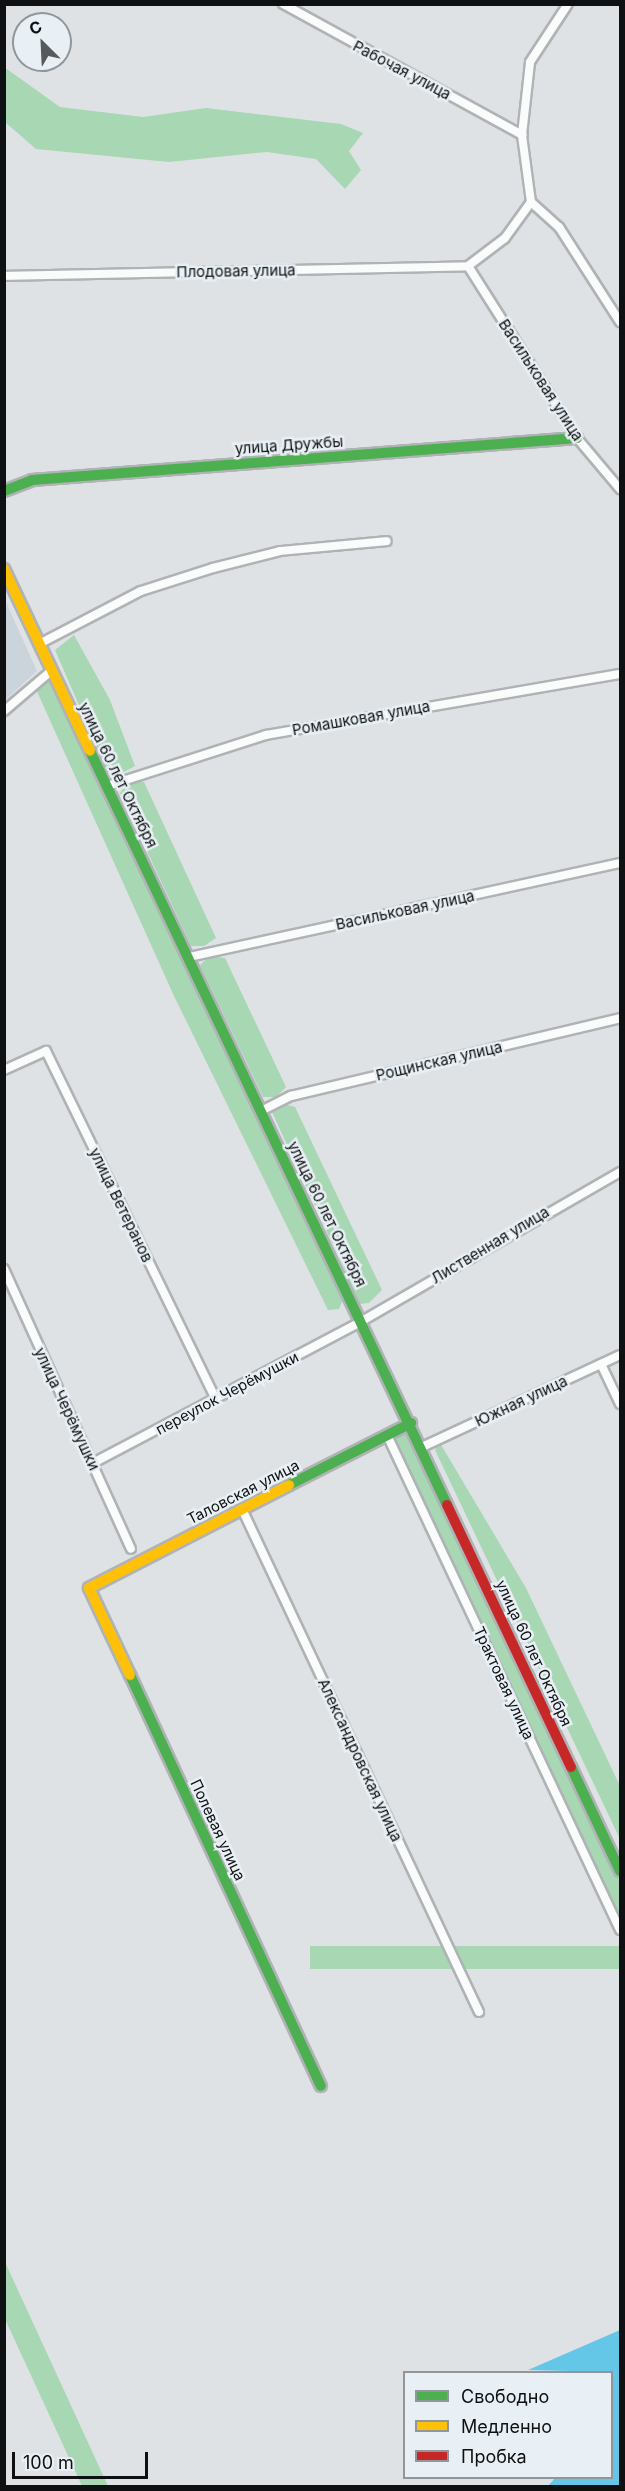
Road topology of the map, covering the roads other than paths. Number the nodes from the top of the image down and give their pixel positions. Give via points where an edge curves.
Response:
1 (283, 4) edge
2 (568, 4) edge
3 (522, 135) junction
4 (531, 202) junction
5 (468, 266) junction
6 (4, 276) edge
7 (621, 322) edge
8 (577, 438) junction
9 (621, 489) edge
10 (4, 491) edge
11 (387, 541) dead end
12 (4, 569) edge
13 (39, 644) junction
14 (51, 671) junction
15 (621, 674) edge
16 (4, 711) edge
17 (107, 786) junction
18 (621, 863) edge
19 (189, 957) junction
20 (621, 1018) edge
21 (4, 1070) edge
22 (261, 1111) junction
23 (621, 1172) edge
24 (4, 1269) edge
25 (362, 1322) junction
26 (621, 1355) edge
27 (602, 1364) junction
28 (216, 1400) junction
29 (621, 1404) edge
30 (411, 1423) junction
31 (387, 1435) junction
32 (422, 1447) junction
33 (93, 1463) junction
34 (242, 1509) junction
35 (131, 1549) dead end
36 (89, 1588) joint
37 (621, 1871) edge
38 (621, 1930) edge
39 (479, 2012) dead end
40 (321, 2086) dead end

1 - 3 street, Рабочая улица
2 - 3 street via 530,62
3 - 4 street
4 - 5 street via 505,238
4 - 7 street via 559,227
5 - 6 street, Плодовая улица
5 - 8 street, Васильковая улица
8 - 9 street, Васильковая улица
8 - 10 street, улица Дружбы via 32,480
11 - 13 street via 280,551 213,568 141,591
12 - 13 street, улица 60 лет Октября
13 - 14 street, улица 60 лет Октября
14 - 16 street
14 - 17 street, улица 60 лет Октября
15 - 17 street, Ромашковая улица via 266,735
17 - 19 street, улица 60 лет Октября
18 - 19 street, Васильковая улица
19 - 22 street, улица 60 лет Октября
20 - 22 street, Рощинская улица via 291,1096
21 - 28 street, улица Ветеранов via 46,1051
22 - 25 street, улица 60 лет Октября
23 - 25 street, Лиственная улица
24 - 33 street, улица Черёмушки
25 - 28 street, переулок Черёмушки
25 - 30 street, улица 60 лет Октября
26 - 27 street, Южная улица
27 - 29 street
27 - 32 street, Южная улица
28 - 33 street, переулок Черёмушки
30 - 31 street, Таловская улица
30 - 32 street, улица 60 лет Октября
31 - 34 street, Таловская улица
31 - 38 street, Трактовая улица
32 - 37 street, улица 60 лет Октября
33 - 35 street, улица Черёмушки
34 - 36 street, Таловская улица
34 - 39 street, Александровская улица
36 - 40 street, Полевая улица

